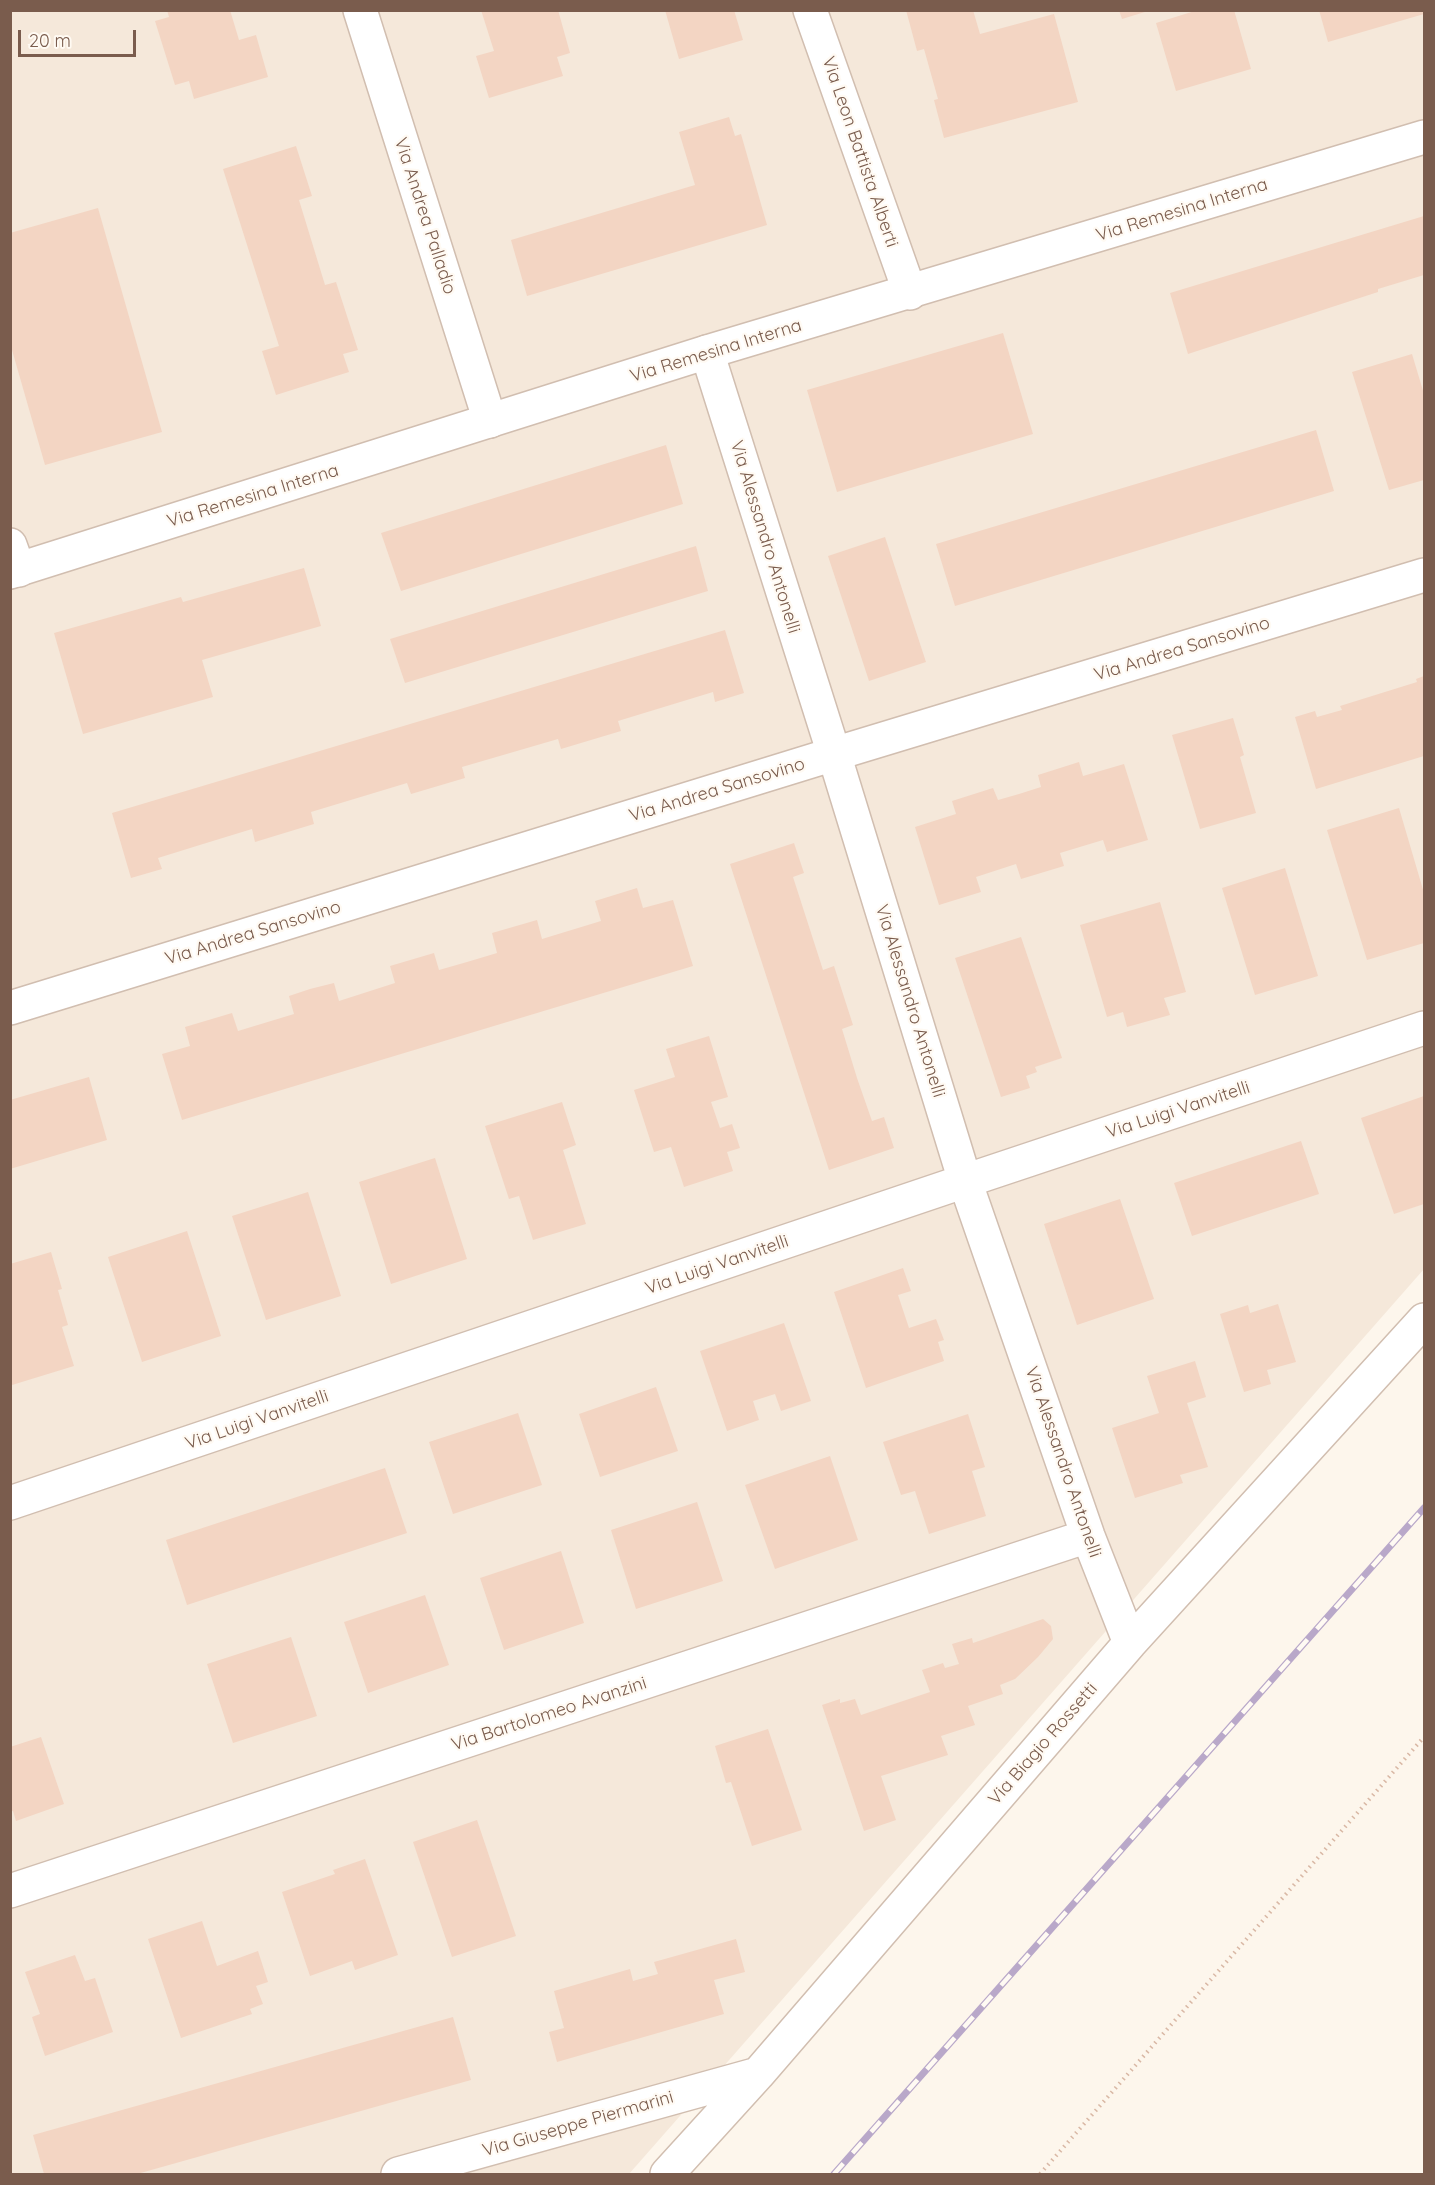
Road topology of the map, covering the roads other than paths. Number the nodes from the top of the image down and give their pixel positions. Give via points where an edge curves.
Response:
1 (360, 10) edge
2 (810, 10) edge
3 (1425, 137) edge
4 (910, 293) junction
5 (707, 352) junction
6 (490, 421) junction
7 (13, 562) edge
8 (1425, 576) edge
9 (834, 754) junction
10 (10, 1008) edge
11 (1425, 1029) edge
12 (965, 1181) junction
13 (1425, 1320) edge
14 (10, 1503) edge
15 (1088, 1536) junction
16 (1130, 1642) junction
17 (10, 1892) edge
18 (758, 2074) junction
19 (398, 2175) edge
20 (667, 2175) edge

1 - 6 street, Via Andrea Palladio
2 - 4 street, Via Leon Battista Alberti
3 - 4 street, Via Remesina Interna
4 - 5 street, Via Remesina Interna
5 - 6 street, Via Remesina Interna
5 - 9 street, Via Alessandro Antonelli
6 - 7 street, Via Remesina Interna
8 - 9 street, Via Andrea Sansovino
9 - 10 street, Via Andrea Sansovino
9 - 12 street, Via Alessandro Antonelli
11 - 12 street, Via Luigi Vanvitelli
12 - 14 street, Via Luigi Vanvitelli
12 - 15 street, Via Alessandro Antonelli
13 - 16 street, Via Biagio Rossetti
15 - 16 street, Via Alessandro Antonelli
15 - 17 street, Via Bartolomeo Avanzini
16 - 18 street, Via Biagio Rossetti
18 - 19 street, Via Giuseppe Piermarini
18 - 20 street, Via Biagio Rossetti

